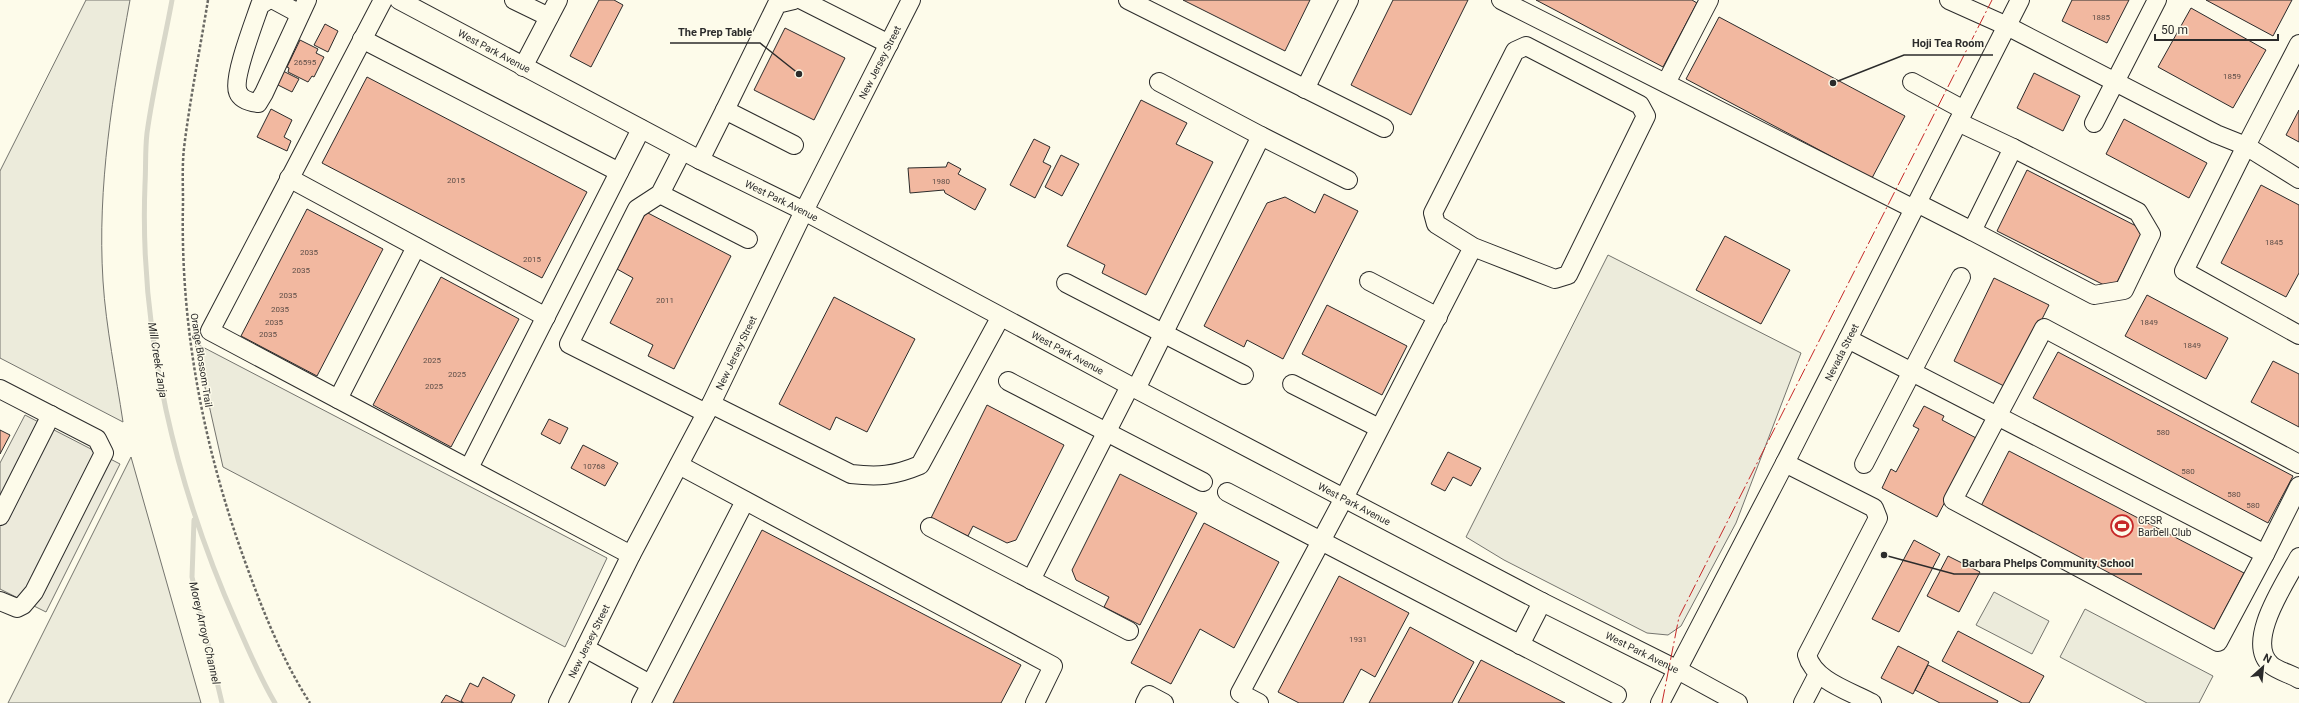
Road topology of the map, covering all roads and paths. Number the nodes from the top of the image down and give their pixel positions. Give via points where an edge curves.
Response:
1 (208, 0) edge
2 (268, 0) edge
3 (274, 0) edge
4 (383, 0) edge
5 (399, 0) edge
6 (514, 0) edge
7 (558, 0) edge
8 (794, 0) edge
9 (802, 0) edge
10 (911, 0) edge
11 (1128, 0) edge
12 (1349, 0) edge
13 (1501, 0) edge
14 (1709, 0) edge
15 (2020, 0) edge
16 (2157, 0) edge
17 (1954, 1) edge
18 (304, 7) edge
19 (549, 17) junction
20 (2007, 26) junction
21 (362, 39) junction
22 (889, 44) junction
23 (2299, 44) edge
24 (523, 67) junction
25 (1159, 82) dead end
26 (1912, 82) dead end
27 (2115, 82) junction
28 (1666, 83) junction
29 (1305, 89) junction
30 (725, 110) junction
31 (1961, 116) junction
32 (2094, 123) dead end
33 (1384, 128) dead end
34 (641, 129) junction
35 (1261, 136) junction
36 (794, 145) dead end
37 (2246, 146) junction
38 (2013, 148) junction
39 (682, 151) junction
40 (700, 160) junction
41 (619, 172) junction
42 (290, 178) junction
43 (2299, 178) edge
44 (1348, 180) dead end
45 (660, 194) junction
46 (1915, 206) junction
47 (804, 211) junction
48 (1972, 231) junction
49 (748, 239) dead end
50 (416, 247) junction
51 (1474, 247) junction
52 (1961, 277) dead end
53 (1369, 281) dead end
54 (1066, 283) dead end
55 (546, 317) junction
56 (1438, 317) junction
57 (1000, 318) junction
58 (1164, 333) junction
59 (2299, 335) edge
60 (1848, 339) junction
61 (1912, 372) junction
62 (1244, 375) dead end
63 (1008, 381) dead end
64 (1292, 384) dead end
65 (1133, 388) junction
66 (0, 389) edge
67 (338, 399) junction
68 (708, 408) junction
69 (51, 415) junction
70 (1998, 416) junction
71 (1379, 428) junction
72 (1106, 432) junction
73 (1785, 463) junction
74 (1864, 464) dead end
75 (2299, 464) edge
76 (679, 465) junction
77 (469, 468) junction
78 (1203, 482) dead end
79 (2299, 486) edge
80 (1227, 492) dead end
81 (1344, 498) junction
82 (745, 501) junction
83 (0, 516) edge
84 (930, 527) dead end
85 (1321, 541) junction
86 (2265, 554) junction
87 (631, 555) junction
88 (2299, 557) edge
89 (1031, 580) junction
90 (0, 601) edge
91 (1542, 602) junction
92 (1129, 631) dead end
93 (1520, 644) junction
94 (585, 648) junction
95 (1676, 669) junction
96 (1818, 674) junction
97 (2299, 678) edge
98 (650, 684) junction
99 (1618, 695) dead end
100 (310, 703) edge
101 (558, 703) edge
102 (641, 703) edge
103 (1035, 703) edge
104 (1145, 703) edge
105 (1164, 703) edge
106 (1259, 703) edge
107 (1660, 703) edge
108 (1738, 703) edge
109 (1803, 703) edge
110 (1872, 703) edge

1 - 100 path, Orange Blossom Trail via 184,149 184,291 190,347 206,438 233,530 264,613 298,684
2 - 18 street via 260,5 236,78 238,92 247,102 258,103 264,93
3 - 18 street
4 - 21 street
5 - 24 street, West Park Avenue
6 - 19 street
7 - 19 street
8 - 30 street via 777,4
9 - 22 street
10 - 22 street, New Jersey Street
11 - 29 street
12 - 29 street
13 - 28 street
14 - 28 street
15 - 20 street, Nevada Street
16 - 27 street
17 - 20 street
19 - 24 street
20 - 27 street
20 - 31 street, Nevada Street
21 - 41 street
21 - 42 street
22 - 47 street, New Jersey Street
23 - 37 street
24 - 34 street, West Park Avenue
25 - 35 street
26 - 31 street
27 - 32 street
27 - 37 street via 2216,134
28 - 46 street
29 - 33 street
30 - 36 street
30 - 40 street
31 - 38 street
31 - 46 street, Nevada Street
34 - 39 street, West Park Avenue
34 - 41 street
35 - 44 street
35 - 58 street
37 - 43 street
37 - 59 street via 2184,271
38 - 48 street
38 - 48 street via 2138,212 2151,234 2124,290 2094,295
39 - 40 street, West Park Avenue
39 - 45 street
40 - 47 street, West Park Avenue
41 - 55 street
42 - 50 street
42 - 67 street via 210,331
45 - 49 street
45 - 68 street via 637,209 569,344
46 - 48 street
46 - 60 street, Nevada Street
47 - 57 street, West Park Avenue
47 - 68 street, New Jersey Street
50 - 55 street
50 - 67 street
51 - 51 street via 1436,224 1433,213 1515,50 1526,46 1640,105 1646,116 1568,275 1555,279
51 - 56 street
52 - 61 street
53 - 56 street
54 - 58 street
55 - 77 street
56 - 71 street
57 - 65 street, West Park Avenue
57 - 68 street via 920,465 898,474 872,477 851,474
58 - 62 street
58 - 65 street
60 - 61 street
60 - 73 street, Nevada Street
61 - 70 street
61 - 74 street
63 - 72 street
64 - 71 street
65 - 72 street
65 - 81 street, West Park Avenue
66 - 69 street
67 - 77 street
68 - 76 street, New Jersey Street
69 - 83 street
69 - 90 street via 97,439 104,453 34,592 17,608
70 - 75 street via 2044,328
70 - 86 street
70 - 86 street via 1954,500 2218,642
71 - 81 street
72 - 78 street
72 - 89 street
73 - 95 street, Nevada Street
73 - 96 street via 1874,508 1878,518 1807,655 1810,666
76 - 82 street
76 - 87 street, New Jersey Street
77 - 87 street
79 - 86 street
80 - 85 street
81 - 85 street
81 - 91 street, West Park Avenue
82 - 98 street
82 - 103 street via 1053,666
84 - 89 street
85 - 93 street
85 - 106 street via 1240,693
87 - 94 street, New Jersey Street
88 - 97 street via 2264,627 2261,648 2271,665
89 - 92 street
91 - 93 street
91 - 95 street, West Park Avenue
93 - 99 street
94 - 98 street
94 - 101 street, New Jersey Street
95 - 107 street, Nevada Street
95 - 108 street, West Park Avenue
96 - 109 street
96 - 110 street
98 - 102 street
104 - 105 street via 1149,695

